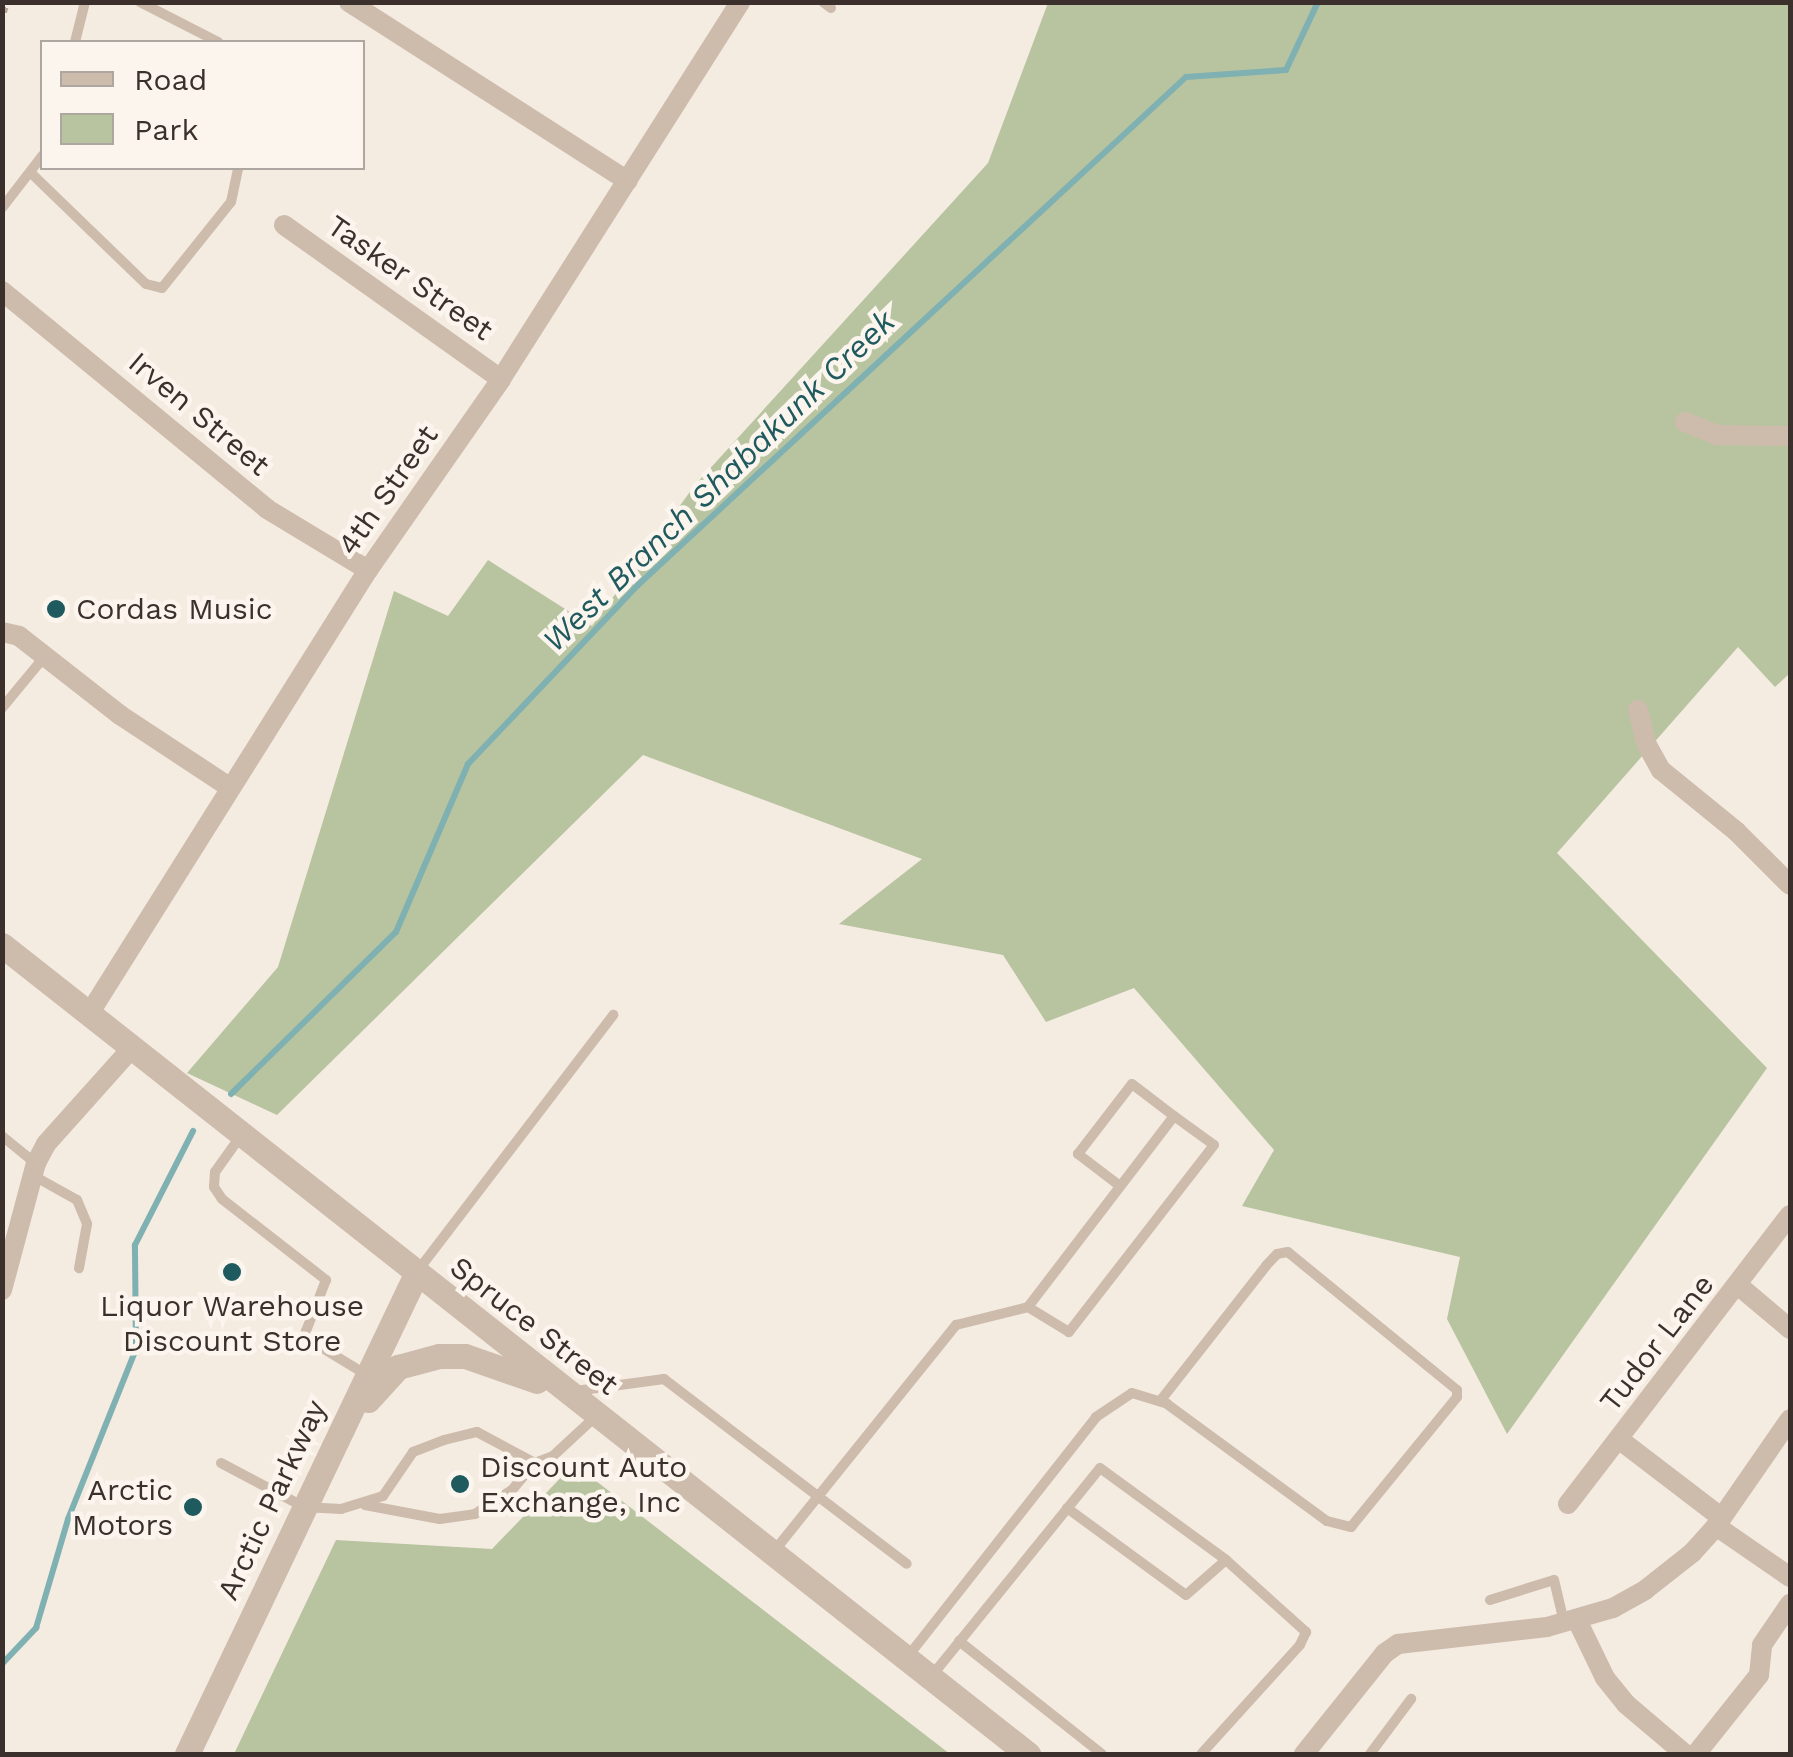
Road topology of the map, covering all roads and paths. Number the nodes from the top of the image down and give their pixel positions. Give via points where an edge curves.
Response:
1 (8, 2) edge
2 (85, 2) edge
3 (140, 2) edge
4 (350, 2) edge
5 (740, 2) edge
6 (2, 22) edge
7 (75, 40) edge
8 (214, 40) edge
9 (40, 160) edge
10 (238, 170) edge
11 (32, 174) junction
12 (628, 181) junction
13 (2, 208) edge
14 (284, 225) dead end
15 (2, 291) edge
16 (501, 379) junction
17 (1685, 422) dead end
18 (1790, 436) edge
19 (368, 570) junction
20 (2, 632) edge
21 (45, 656) junction
22 (2, 708) edge
23 (1638, 710) dead end
24 (228, 787) junction
25 (1790, 885) edge
26 (2, 945) edge
27 (89, 1014) junction
28 (613, 1014) dead end
29 (131, 1049) junction
30 (1174, 1116) junction
31 (2, 1136) edge
32 (240, 1137) junction
33 (34, 1170) junction
34 (1120, 1186) junction
35 (1790, 1215) edge
36 (79, 1268) dead end
37 (416, 1274) junction
38 (1738, 1286) junction
39 (2, 1290) edge
40 (1028, 1306) junction
41 (1790, 1329) edge
42 (368, 1375) junction
43 (564, 1392) junction
44 (1160, 1401) junction
45 (596, 1416) junction
46 (1790, 1418) edge
47 (1620, 1440) junction
48 (221, 1463) dead end
49 (535, 1463) junction
50 (819, 1496) junction
51 (364, 1504) junction
52 (1568, 1504) dead end
53 (304, 1507) junction
54 (1066, 1508) junction
55 (1719, 1522) junction
56 (771, 1555) junction
57 (1226, 1560) junction
58 (907, 1564) dead end
59 (1790, 1578) edge
60 (1490, 1600) dead end
61 (1790, 1604) edge
62 (1570, 1622) junction
63 (959, 1641) junction
64 (904, 1660) junction
65 (929, 1679) junction
66 (1411, 1699) dead end
67 (187, 1754) edge
68 (1028, 1754) edge
69 (1102, 1754) edge
70 (1201, 1754) edge
71 (1304, 1754) edge
72 (1370, 1754) edge
73 (1685, 1754) edge
74 (1696, 1754) edge

1 - 6 path
2 - 7 lane
3 - 8 lane
4 - 12 street
5 - 12 street, 4th Street
9 - 11 lane
10 - 11 lane via 231,202 162,288 146,284
11 - 13 lane
12 - 16 street, 4th Street
14 - 16 street, Tasker Street
15 - 19 street, Irven Street via 267,509
16 - 19 street, 4th Street
17 - 18 street via 1717,436
19 - 24 street, 4th Street
20 - 21 street
21 - 22 lane
21 - 24 street
23 - 25 street via 1661,770
24 - 27 street, 4th Street
26 - 27 street, Spruce Street
27 - 29 street, Spruce Street
28 - 37 lane
29 - 32 street, Spruce Street
29 - 33 street via 54,1134
30 - 34 lane
30 - 34 lane via 1132,1084 1110,1112 1078,1154
30 - 40 lane via 1214,1145 1069,1332
31 - 33 lane
32 - 37 street, Spruce Street
32 - 42 lane via 215,1172 214,1187 326,1280 306,1330 311,1341
33 - 36 lane via 77,1200 88,1224
33 - 39 street
34 - 40 lane
35 - 38 street, Tudor Lane
37 - 42 street, Arctic Parkway
37 - 43 street, Spruce Street
38 - 41 street
38 - 47 street, Tudor Lane
40 - 50 lane via 956,1325
42 - 53 street, Arctic Parkway
43 - 45 street, Spruce Street
43 - 50 lane via 664,1379
43 - 53 street via 464,1356 398,1367 372,1394
44 - 44 lane via 1326,1521 1350,1527 1457,1390 1288,1252 1277,1254
44 - 64 lane via 1132,1393 1096,1417
45 - 49 lane via 553,1456
45 - 56 street, Spruce Street
46 - 55 street
47 - 52 street, Tudor Lane
47 - 55 street
48 - 53 lane
49 - 51 lane via 512,1490 475,1514 440,1519
49 - 51 lane via 477,1432 413,1452 383,1496
50 - 56 lane
50 - 58 lane
51 - 53 lane
53 - 67 street, Arctic Parkway
54 - 57 lane via 1186,1595
54 - 57 lane via 1100,1468
54 - 63 lane
55 - 59 street
55 - 62 street via 1645,1590
56 - 64 street, Spruce Street
57 - 70 lane via 1306,1632
60 - 62 lane via 1554,1580
61 - 74 street via 1762,1645 1759,1675
62 - 71 street via 1398,1644
62 - 73 street via 1626,1704
63 - 65 lane
63 - 69 lane
64 - 65 street, Spruce Street
65 - 68 street, Spruce Street
66 - 72 lane

